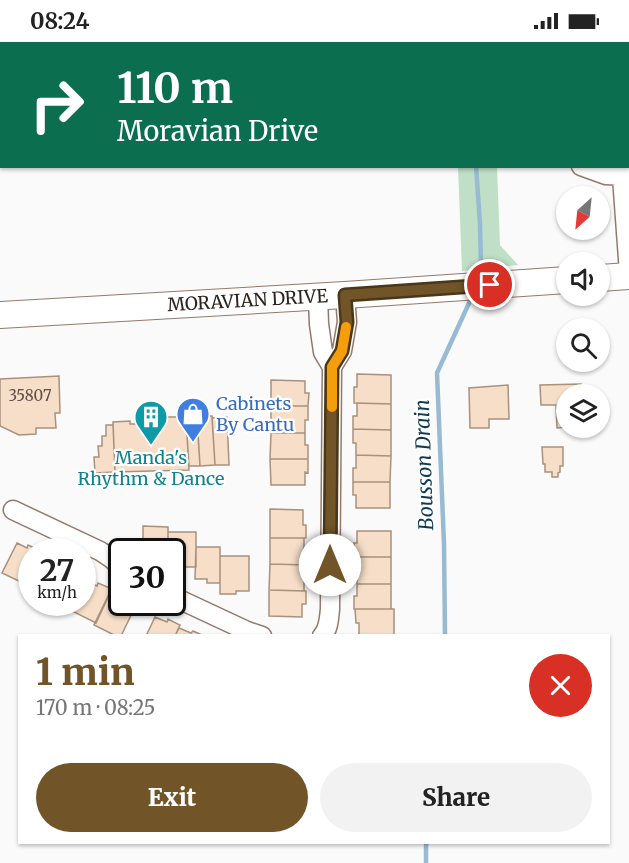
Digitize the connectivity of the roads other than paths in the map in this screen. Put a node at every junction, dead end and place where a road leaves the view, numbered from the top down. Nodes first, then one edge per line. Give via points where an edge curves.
1 (587, 168) edge
2 (626, 176) edge
3 (629, 274) edge
4 (610, 277) edge
5 (556, 281) edge
6 (345, 295) junction
7 (318, 297) junction
8 (0, 315) edge
9 (332, 367) junction
10 (13, 510) dead end
11 (108, 556) edge
12 (186, 603) edge
13 (256, 634) edge
14 (324, 634) edge

1 - 2 street
2 - 3 street
3 - 4 street
5 - 6 street, MORAVIAN DRIVE
6 - 7 street, MORAVIAN DRIVE
6 - 9 street via 347,322 342,351
7 - 8 street, MORAVIAN DRIVE
7 - 9 street via 323,352
9 - 14 street via 330,609
10 - 11 street
12 - 13 street

